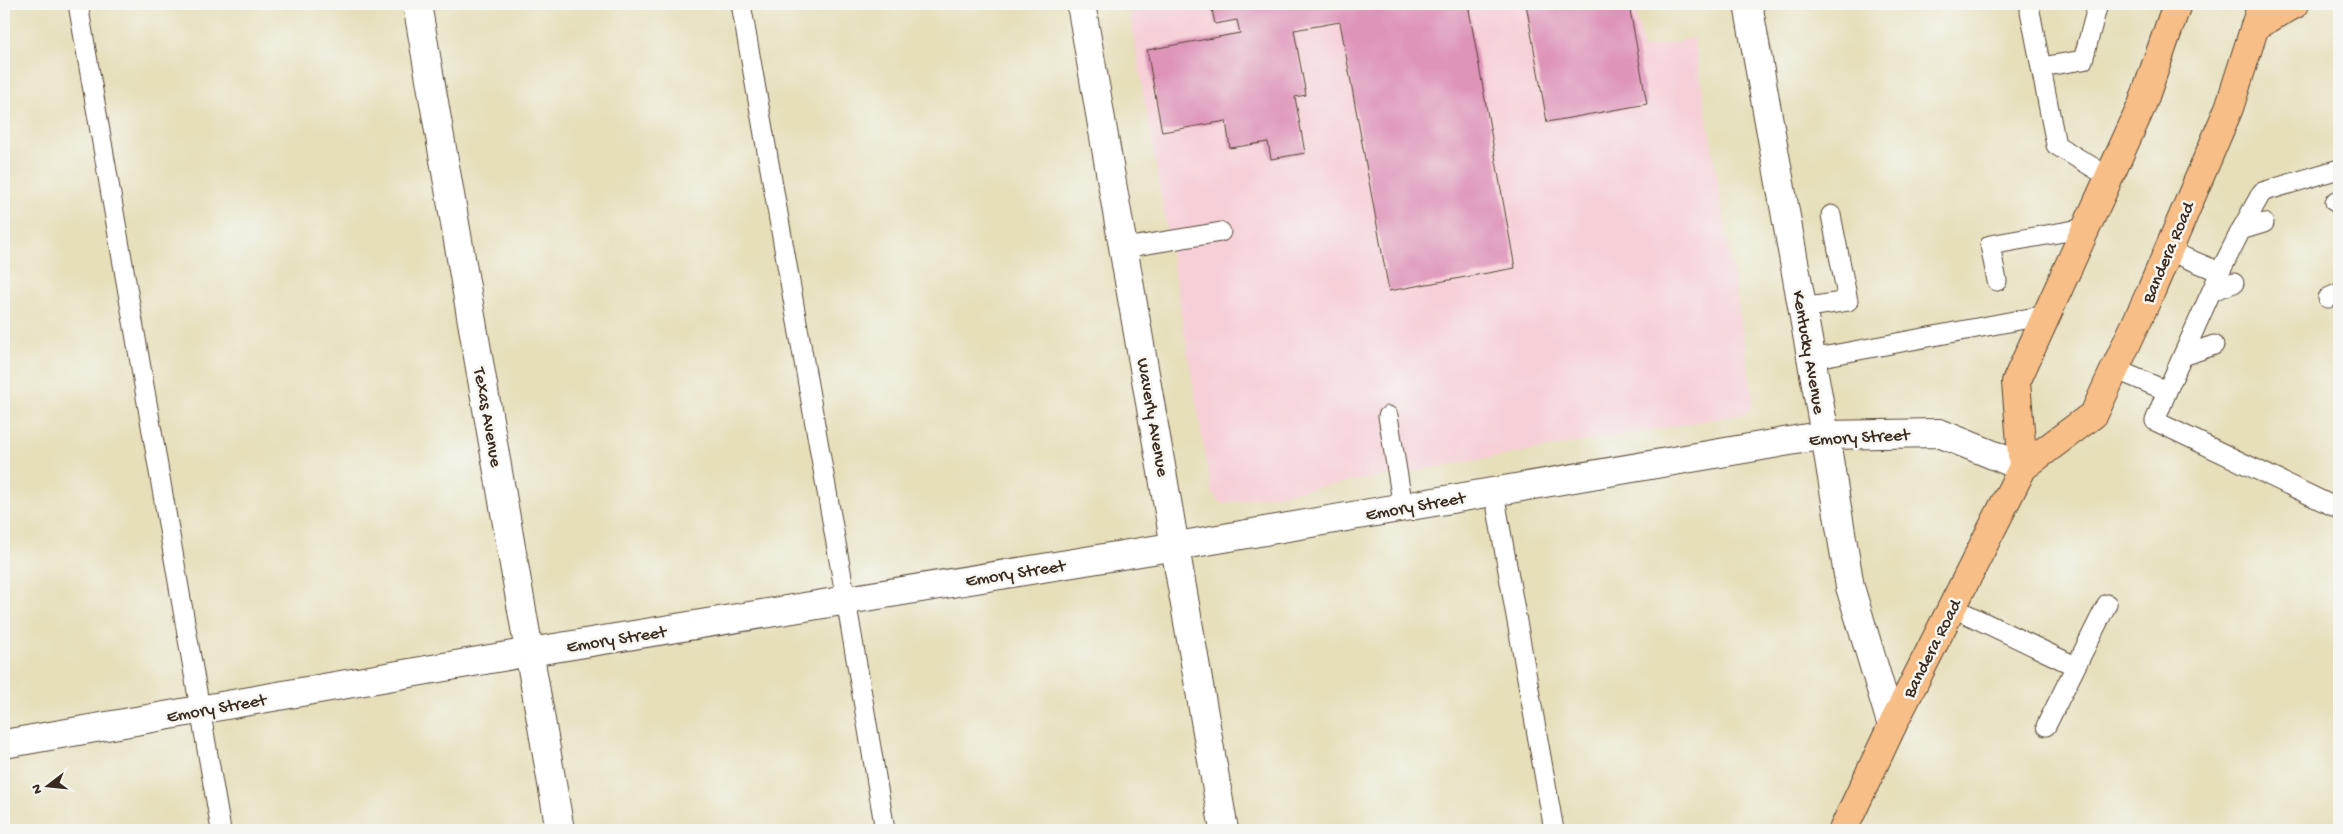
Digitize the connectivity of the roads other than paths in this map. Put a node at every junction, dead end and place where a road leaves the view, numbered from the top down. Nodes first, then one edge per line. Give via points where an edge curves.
1 (78, 4) edge
2 (417, 4) edge
3 (741, 4) edge
4 (1081, 4) edge
5 (1748, 4) edge
6 (2098, 4) edge
7 (2177, 4) edge
8 (2295, 4) edge
9 (2030, 11) dead end
10 (2259, 15) edge
11 (2041, 67) junction
12 (2339, 169) edge
13 (2109, 177) junction
14 (1831, 215) dead end
15 (2264, 223) dead end
16 (2086, 228) junction
17 (2241, 230) junction
18 (1221, 232) dead end
19 (1124, 248) junction
20 (2168, 251) junction
21 (2227, 278) junction
22 (1997, 281) dead end
23 (1802, 308) junction
24 (2046, 314) junction
25 (2214, 345) dead end
26 (2183, 356) junction
27 (1811, 359) junction
28 (2115, 369) junction
29 (2167, 391) junction
30 (1388, 416) dead end
31 (1825, 435) junction
32 (2023, 468) junction
33 (1494, 492) junction
34 (1403, 507) junction
35 (2339, 509) edge
36 (1177, 546) junction
37 (846, 600) junction
38 (2107, 604) dead end
39 (1952, 607) junction
40 (530, 652) junction
41 (2076, 666) junction
42 (200, 710) junction
43 (1892, 726) junction
44 (2046, 726) dead end
45 (4, 744) edge
46 (221, 830) edge
47 (560, 830) edge
48 (885, 830) edge
49 (1224, 830) edge
50 (1554, 830) edge
51 (1843, 830) edge

1 - 42 lane
2 - 40 street, Texas Avenue
3 - 37 lane
4 - 19 street, Waverly Avenue
5 - 23 street, Kentucky Avenue
6 - 11 lane via 2083,60
7 - 13 main road via 2142,105
8 - 10 main road
9 - 11 lane
10 - 20 main road, Bandera Road via 2229,108
11 - 13 lane via 2056,145
12 - 17 lane via 2262,192
13 - 16 main road
14 - 23 lane via 1848,301
15 - 17 lane
16 - 22 lane via 1990,245
16 - 24 main road
17 - 21 lane
18 - 19 lane
19 - 36 street, Waverly Avenue
20 - 21 lane
20 - 28 main road, Bandera Road
21 - 26 lane via 2212,291
23 - 27 street, Kentucky Avenue
24 - 27 lane
24 - 32 main road via 2016,382
25 - 26 lane
26 - 29 lane
27 - 31 street, Kentucky Avenue
28 - 29 lane
28 - 32 main road, Bandera Road via 2094,414
29 - 35 lane via 2155,421
30 - 34 lane
31 - 32 street, Emory Street via 1939,433
31 - 33 street, Emory Street
31 - 43 street, Kentucky Avenue via 1850,587
32 - 39 main road, Bandera Road
33 - 34 street, Emory Street
33 - 50 lane
34 - 36 street, Emory Street
36 - 37 street, Emory Street
36 - 49 street, Waverly Avenue
37 - 40 street, Emory Street
37 - 48 lane
38 - 41 lane
39 - 41 lane
39 - 43 main road, Bandera Road
40 - 42 street, Emory Street
40 - 47 street, Texas Avenue
41 - 44 lane
42 - 45 street, Emory Street
42 - 46 lane
43 - 51 main road, Bandera Road

